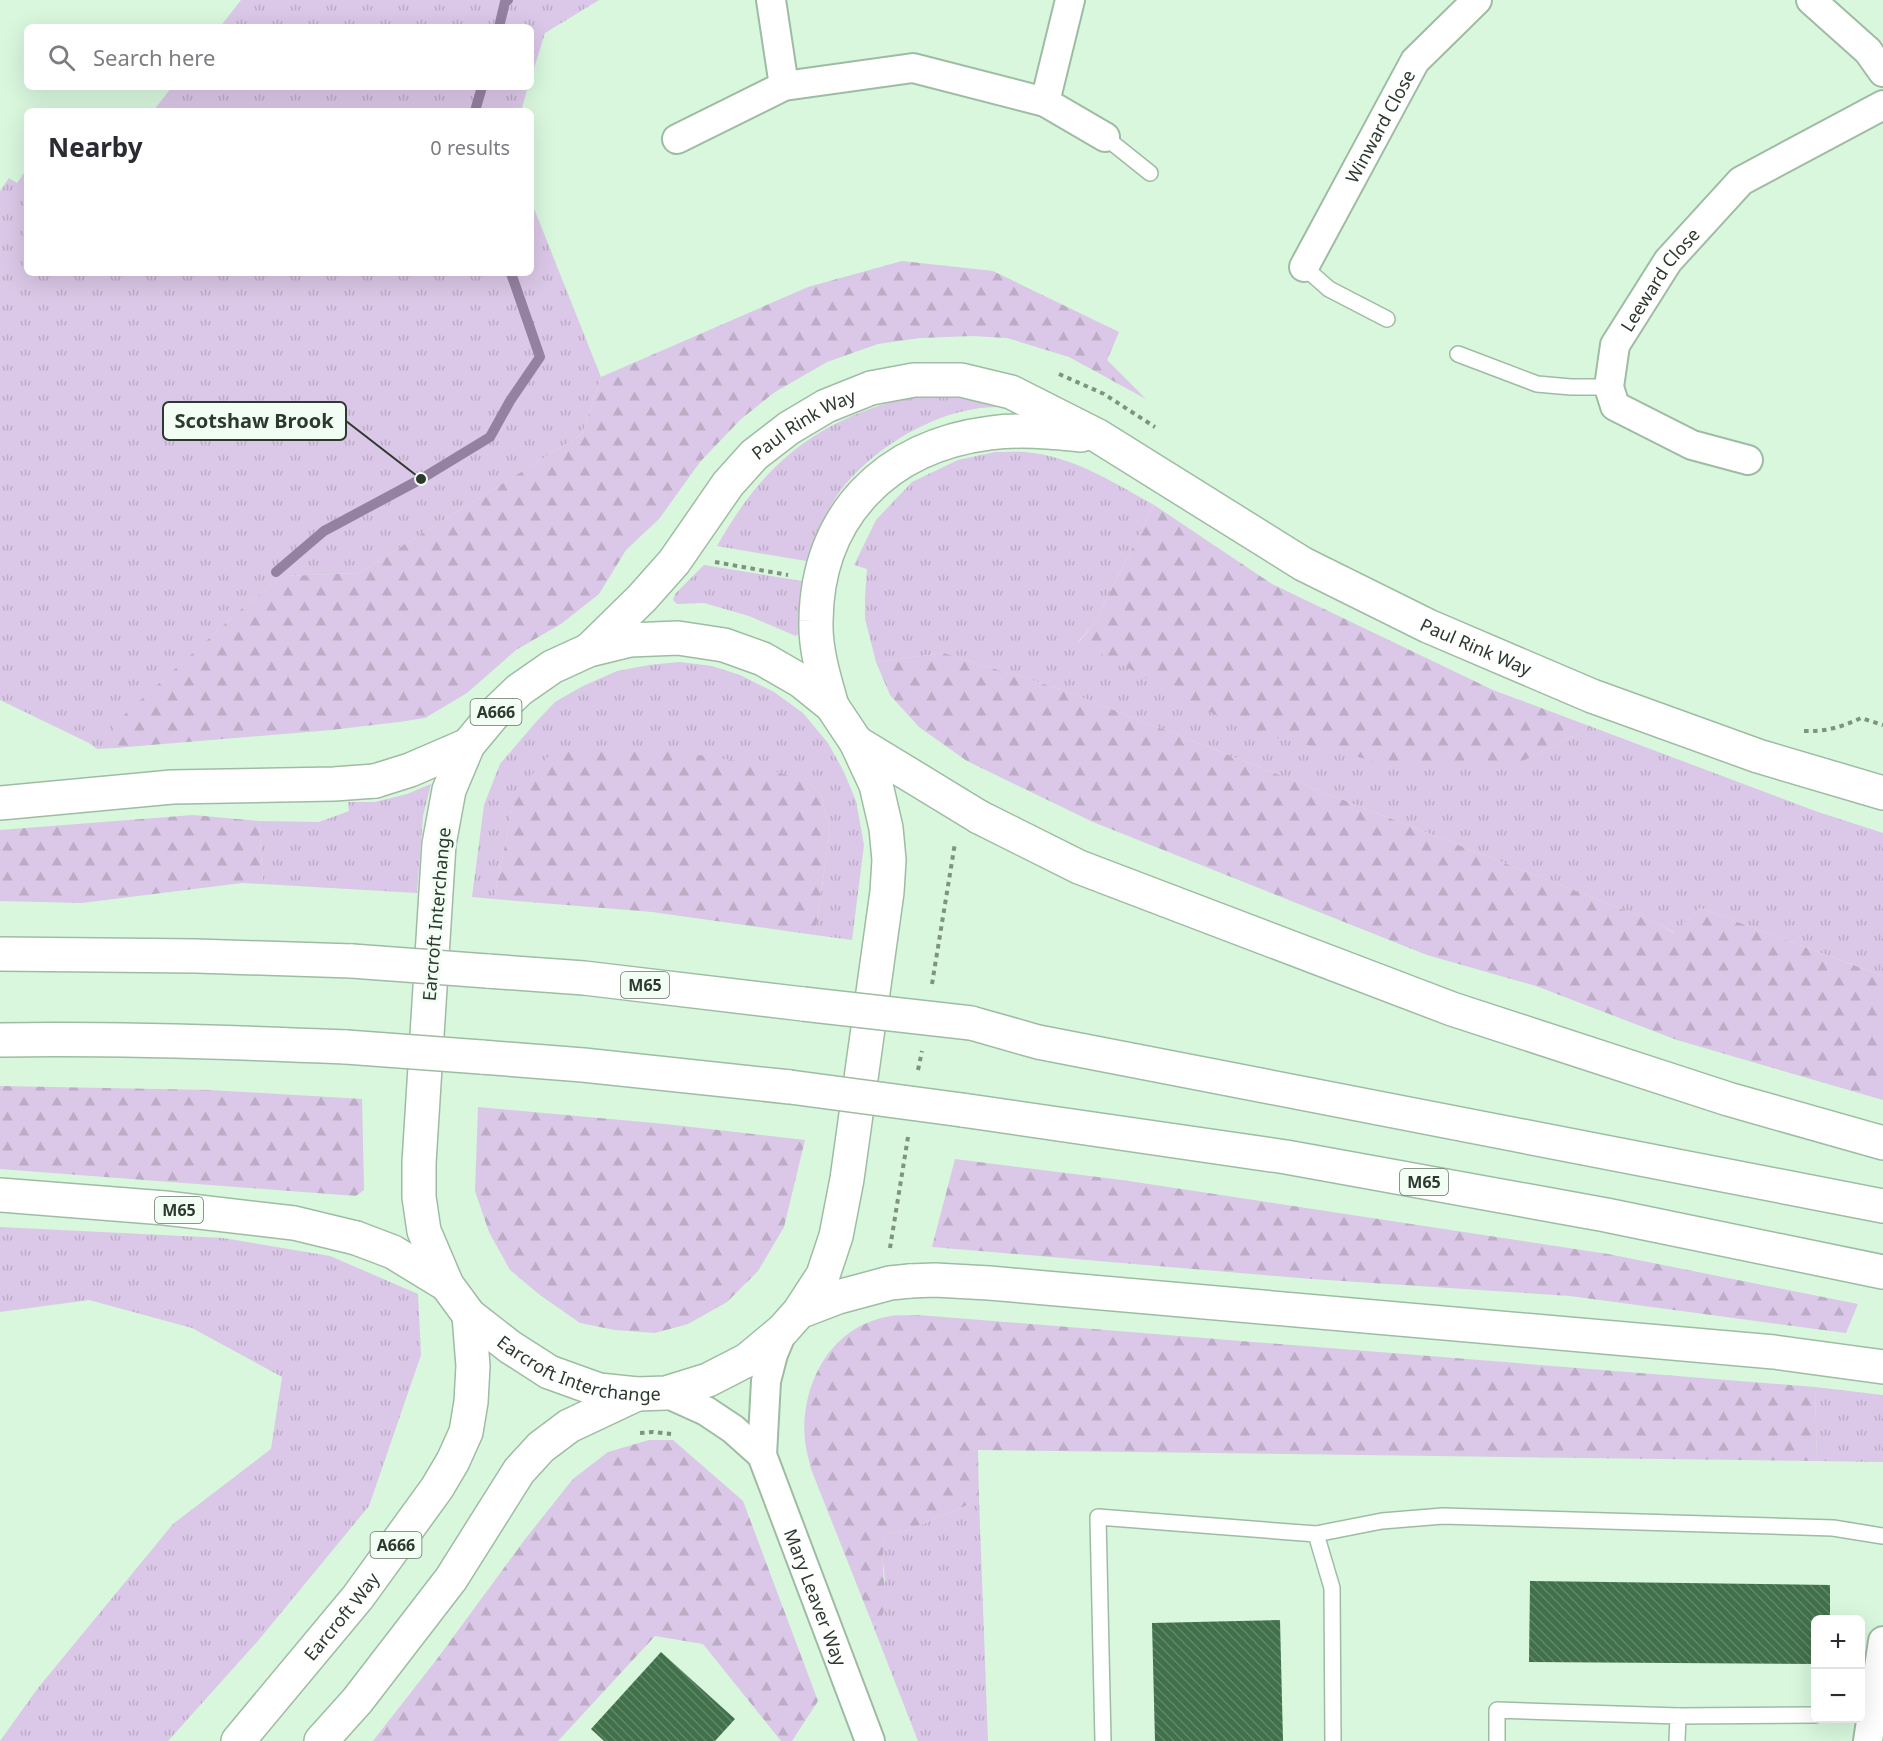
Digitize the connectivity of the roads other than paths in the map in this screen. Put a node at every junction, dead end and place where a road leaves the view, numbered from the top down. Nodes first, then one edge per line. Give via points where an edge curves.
1 (771, 0) edge
2 (1070, 0) edge
3 (1477, 0) edge
4 (1811, 0) edge
5 (1883, 72) edge
6 (784, 86) junction
7 (1045, 102) junction
8 (1883, 105) edge
9 (1105, 137) joint
10 (677, 139) dead end
11 (1150, 173) dead end
12 (1304, 267) joint
13 (1387, 320) dead end
14 (1458, 354) dead end
15 (1609, 387) junction
16 (1098, 436) junction
17 (1748, 460) dead end
18 (589, 650) junction
19 (832, 705) junction
20 (856, 742) junction
21 (468, 745) junction
22 (1883, 793) edge
23 (0, 803) edge
24 (0, 954) edge
25 (0, 1040) edge
26 (1883, 1143) edge
27 (0, 1195) edge
28 (1883, 1206) edge
29 (1883, 1272) edge
30 (447, 1285) junction
31 (469, 1315) junction
32 (791, 1321) junction
33 (1883, 1367) edge
34 (651, 1393) junction
35 (762, 1455) junction
36 (1316, 1534) junction
37 (1883, 1536) edge
38 (1883, 1641) edge
39 (1811, 1715) edge
40 (1678, 1716) junction
41 (238, 1741) edge
42 (321, 1741) edge
43 (870, 1741) edge
44 (1103, 1741) edge
45 (1333, 1741) edge
46 (1497, 1741) edge
47 (1677, 1741) edge
48 (1868, 1741) edge

1 - 6 street
2 - 7 street
3 - 12 street, Winward Close via 1415,61
4 - 5 street via 1868,51
6 - 7 street via 913,68
6 - 10 street
7 - 9 street
8 - 15 street, Leeward Close via 1741,181 1668,261 1615,345
9 - 11 lane
12 - 13 lane via 1329,289
14 - 15 lane via 1537,384
15 - 17 street via 1615,406 1692,445
16 - 18 main road, Paul Rink Way via 1011,392 961,380 914,380 871,388 826,406 754,455 728,484 674,562
16 - 19 main road, Paul Rink Way via 1036,431 989,433 943,443 904,460 872,482 847,513 829,546 819,580 815,622 820,662
16 - 22 main road, Paul Rink Way via 1303,564 1428,626 1592,696 1758,756
18 - 19 main road, Earcroft Interchange / A666 via 630,640 678,638 724,645 763,659
18 - 21 main road, Earcroft Interchange / A666 via 552,667 519,690
19 - 20 main road, Earcroft Interchange / A666
20 - 26 main road via 979,817 1079,867 1452,1009 1728,1099
20 - 32 main road, Earcroft Interchange / A666 via 876,786 886,828 887,892 836,1236 823,1275
21 - 23 main road via 375,781 172,787
21 - 30 main road, Earcroft Interchange / A666 via 449,790 439,844 419,1163 424,1231
24 - 28 main road, M65, bridge via 352,961 584,978 971,1023 1038,1042
25 - 29 main road, M65, bridge via 346,1047 790,1087 1286,1157 1606,1215
27 - 30 main road, M65 via 294,1223 356,1238 393,1252
30 - 31 main road, Earcroft Interchange / A666
31 - 34 main road, Earcroft Interchange / A666 via 549,1372 599,1390
31 - 41 main road, Earcroft Way / A666 via 471,1402 466,1432 453,1461 358,1597
32 - 33 main road via 838,1297 890,1283 935,1280 1774,1353
32 - 34 main road, Earcroft Interchange / A666 via 747,1360 708,1380
32 - 35 street, Mary Leaver Way via 773,1354 766,1381
34 - 35 street, Mary Leaver Way via 706,1411
34 - 42 main road, A666 via 569,1426 541,1447 519,1471 451,1579 357,1701
35 - 43 street, Mary Leaver Way
36 - 37 lane via 1382,1521 1443,1516 1833,1528
36 - 44 lane via 1098,1517
36 - 45 lane via 1332,1588
38 - 48 street
39 - 40 lane
40 - 46 lane via 1497,1710
40 - 47 lane

